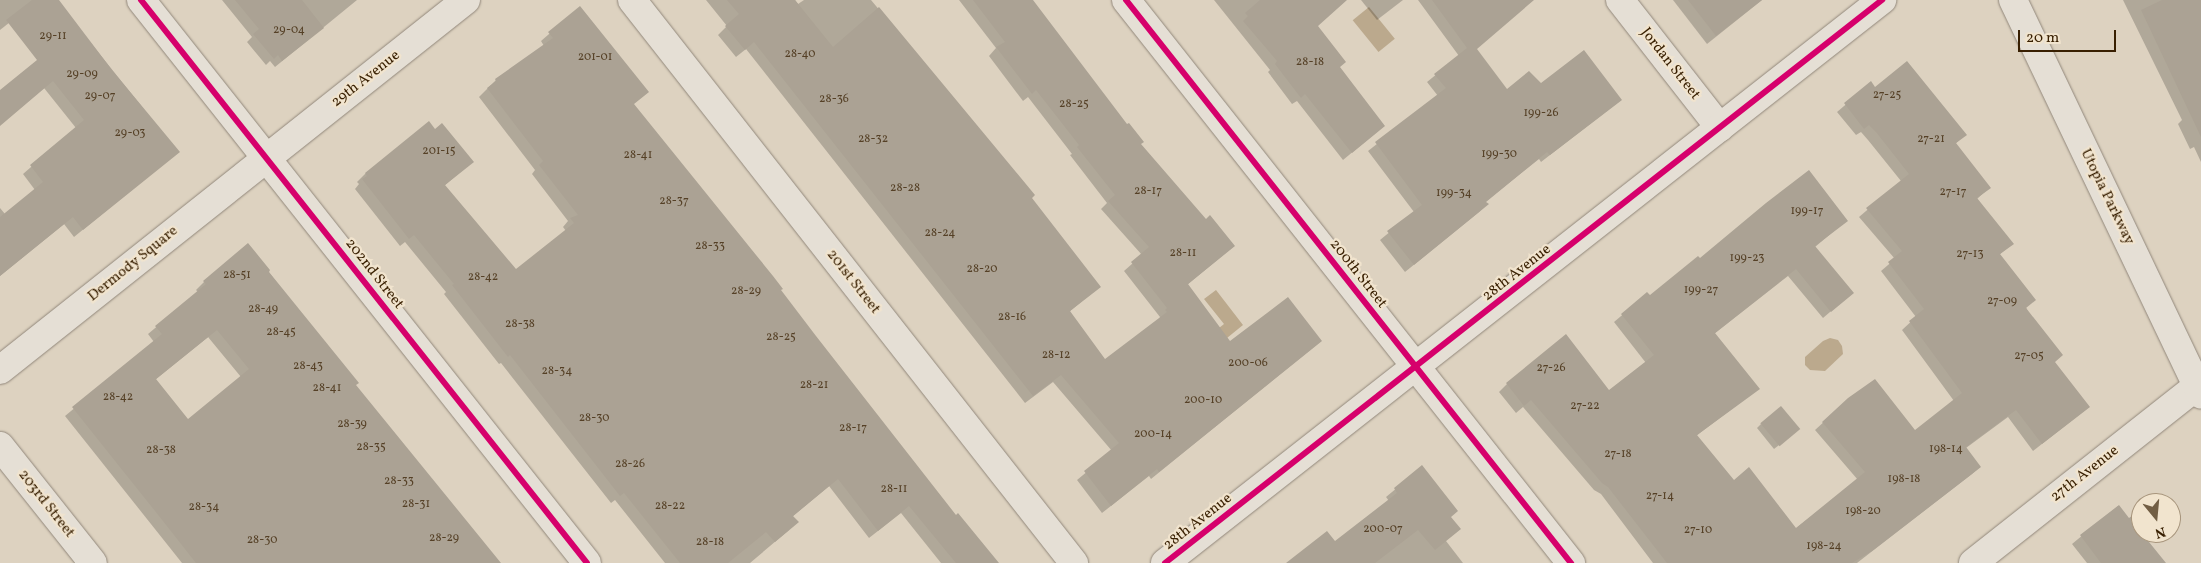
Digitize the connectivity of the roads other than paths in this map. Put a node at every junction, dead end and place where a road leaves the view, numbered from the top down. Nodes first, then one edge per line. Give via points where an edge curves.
1 (142, 0) edge
2 (466, 0) edge
3 (632, 0) edge
4 (1126, 0) edge
5 (1620, 0) edge
6 (1882, 0) edge
7 (2013, 0) edge
8 (1720, 128) junction
9 (266, 158) junction
10 (1416, 368) junction
11 (0, 370) edge
12 (2199, 390) edge
13 (0, 446) edge
14 (93, 563) edge
15 (587, 563) edge
16 (1074, 563) edge
17 (1166, 563) edge
18 (1571, 563) edge
19 (1973, 563) edge

1 - 9 street, 202nd Street
2 - 9 street, 29th Avenue
3 - 16 street, 201st Street
4 - 10 street, 200th Street
5 - 8 street, Jordan Street
6 - 8 street, 28th Avenue
7 - 12 street, Utopia Parkway
8 - 10 street, 28th Avenue
9 - 11 street, Dermody Square
9 - 15 street, 202nd Street
10 - 17 street, 28th Avenue
10 - 18 street, 200th Street
12 - 19 street, 27th Avenue
13 - 14 street, 203rd Street

